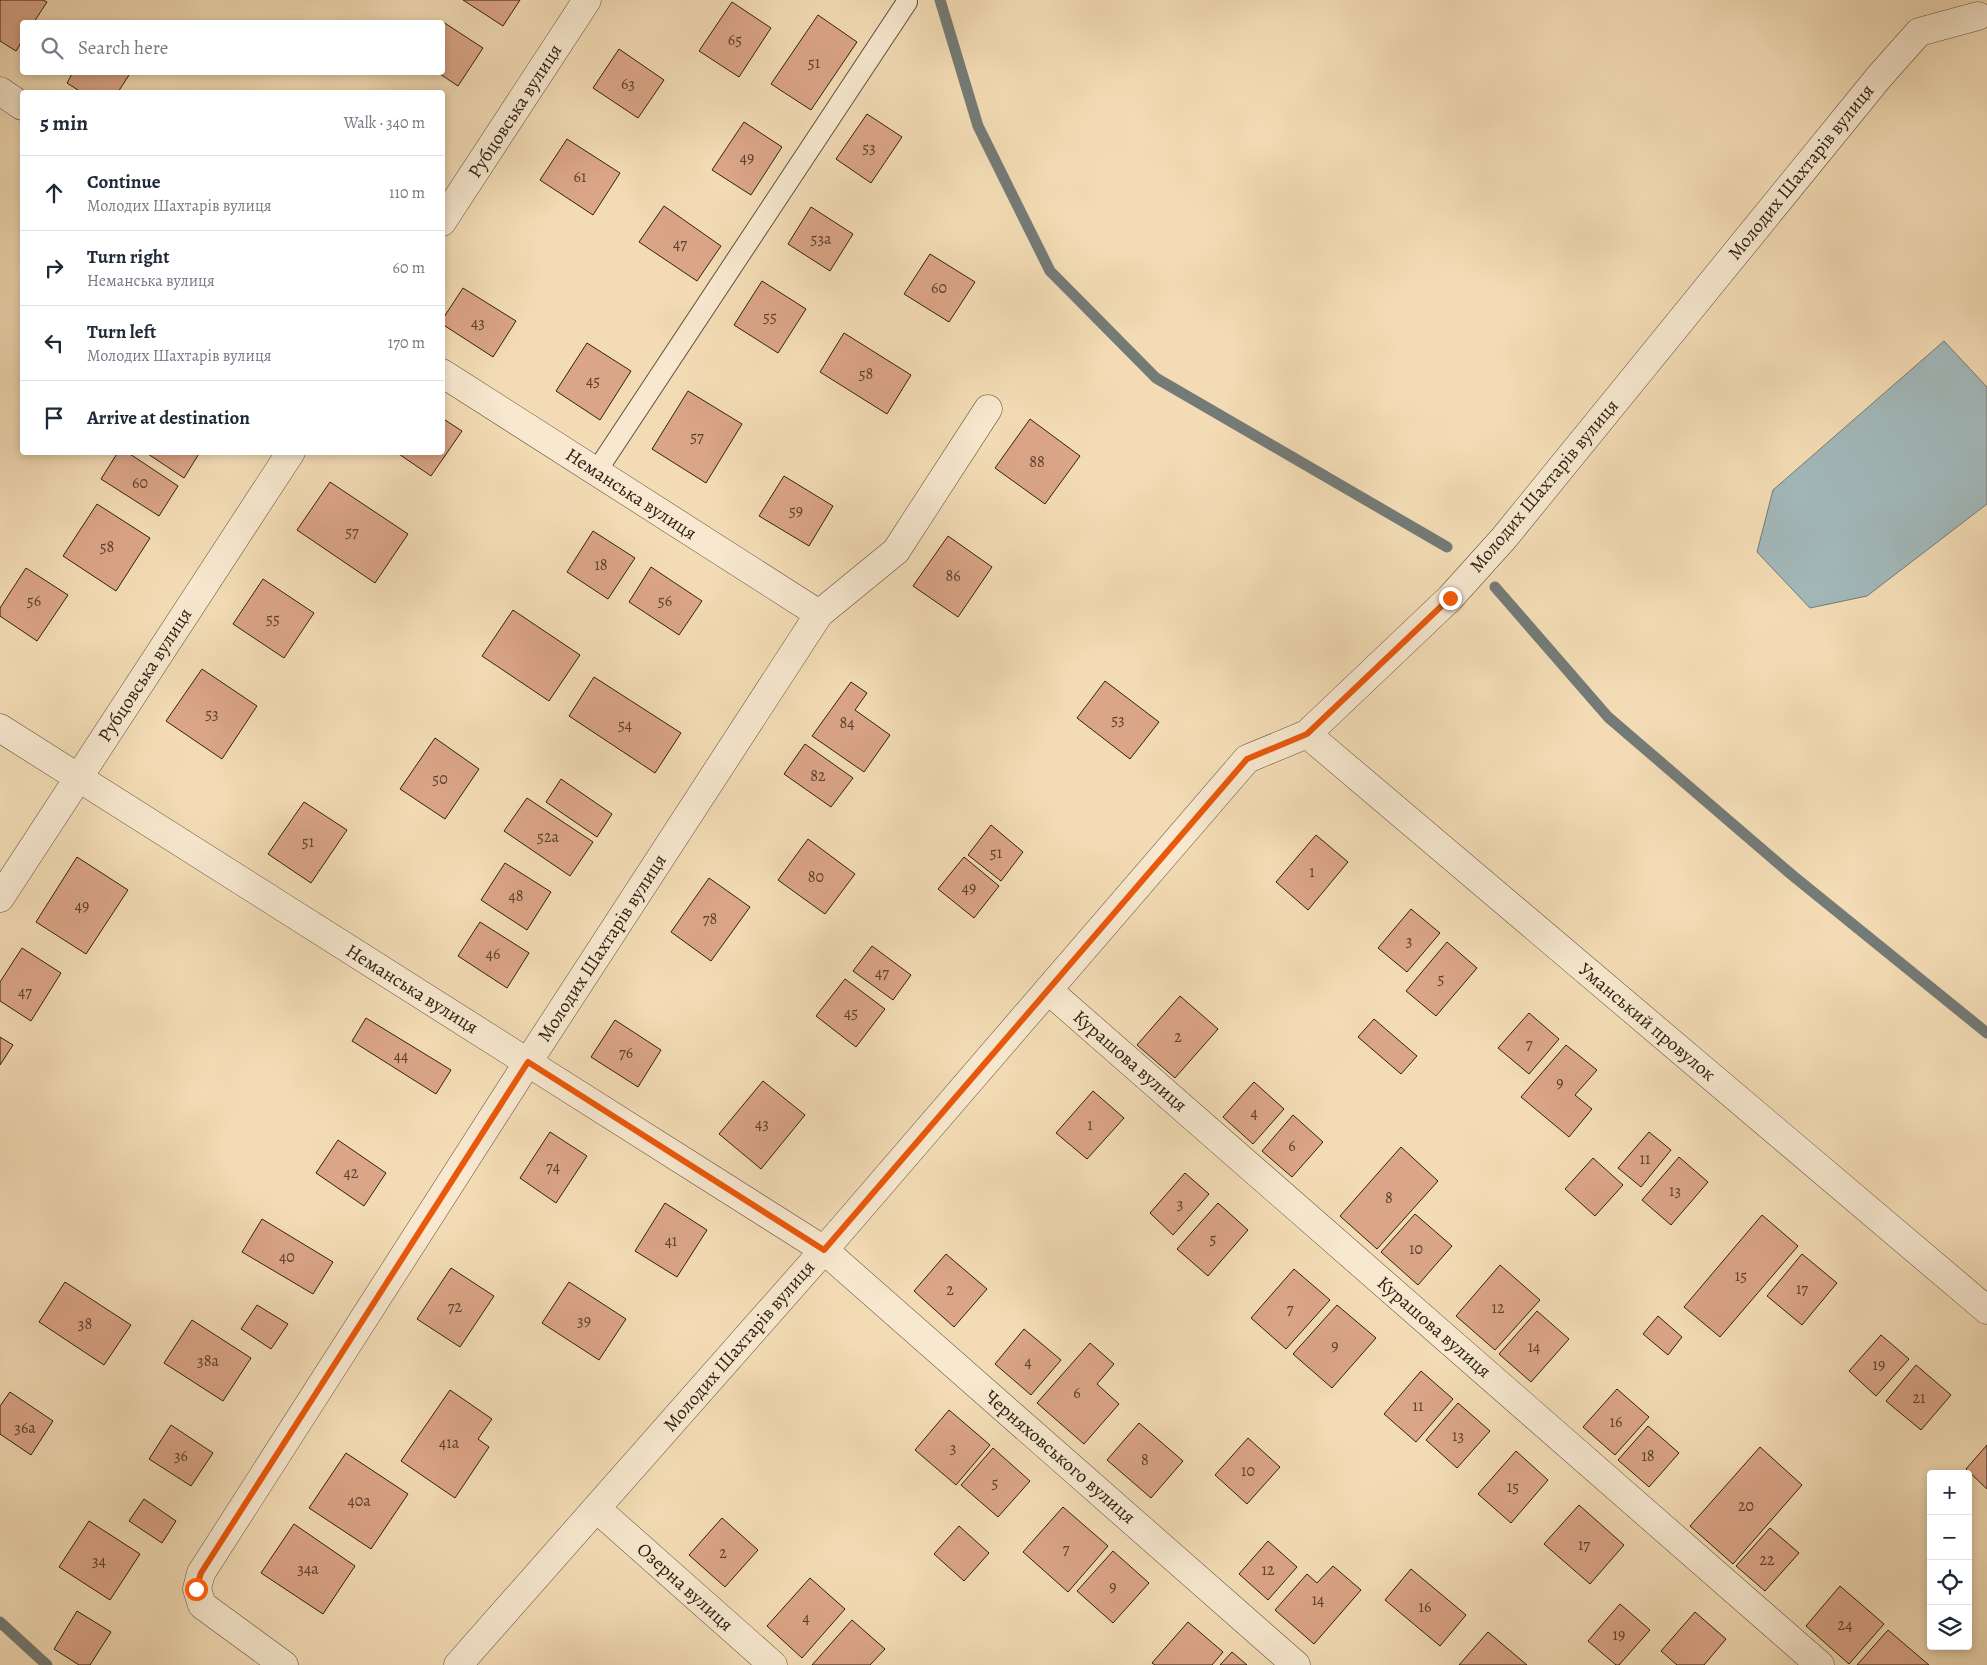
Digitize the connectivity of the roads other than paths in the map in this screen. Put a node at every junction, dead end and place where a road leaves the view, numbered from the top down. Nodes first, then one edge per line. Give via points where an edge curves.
1 (587, 0) edge
2 (907, 2) dead end
3 (1981, 13) edge
4 (0, 91) edge
5 (20, 105) edge
6 (445, 217) edge
7 (445, 375) edge
8 (988, 409) dead end
9 (289, 455) edge
10 (596, 472) junction
11 (819, 614) junction
12 (0, 728) edge
13 (1307, 734) junction
14 (78, 777) junction
15 (0, 898) edge
16 (1048, 990) junction
17 (528, 1062) junction
18 (824, 1250) junction
19 (1987, 1310) edge
20 (597, 1509) junction
21 (284, 1665) edge
22 (458, 1665) edge
23 (773, 1665) edge
24 (1296, 1665) edge
25 (1820, 1665) edge

1 - 6 street, Рубцовська вулиця
2 - 10 lane
3 - 13 street, Молодих Шахтарів вулиця via 1919,32 1879,76 1504,538 1450,598
4 - 5 street
7 - 10 street, Неманська вулиця
8 - 11 street, Молодих Шахтарів вулиця via 896,551
9 - 14 street, Рубцовська вулиця
10 - 11 street, Неманська вулиця
11 - 17 street, Молодих Шахтарів вулиця
12 - 14 street, Неманська вулиця
13 - 16 street, Молодих Шахтарів вулиця via 1247,759
13 - 19 street, Уманський провулок
14 - 15 street, Рубцовська вулиця
14 - 17 street, Неманська вулиця
16 - 18 street, Молодих Шахтарів вулиця
16 - 25 street, Курашова вулиця
17 - 18 street, Неманська вулиця
17 - 21 street, Молодих Шахтарів вулиця via 201,1573 196,1589 202,1605
18 - 20 street, Молодих Шахтарів вулиця
18 - 24 street, Черняховського вулиця
20 - 22 street, Молодих Шахтарів вулиця
20 - 23 street, Озерна вулиця

